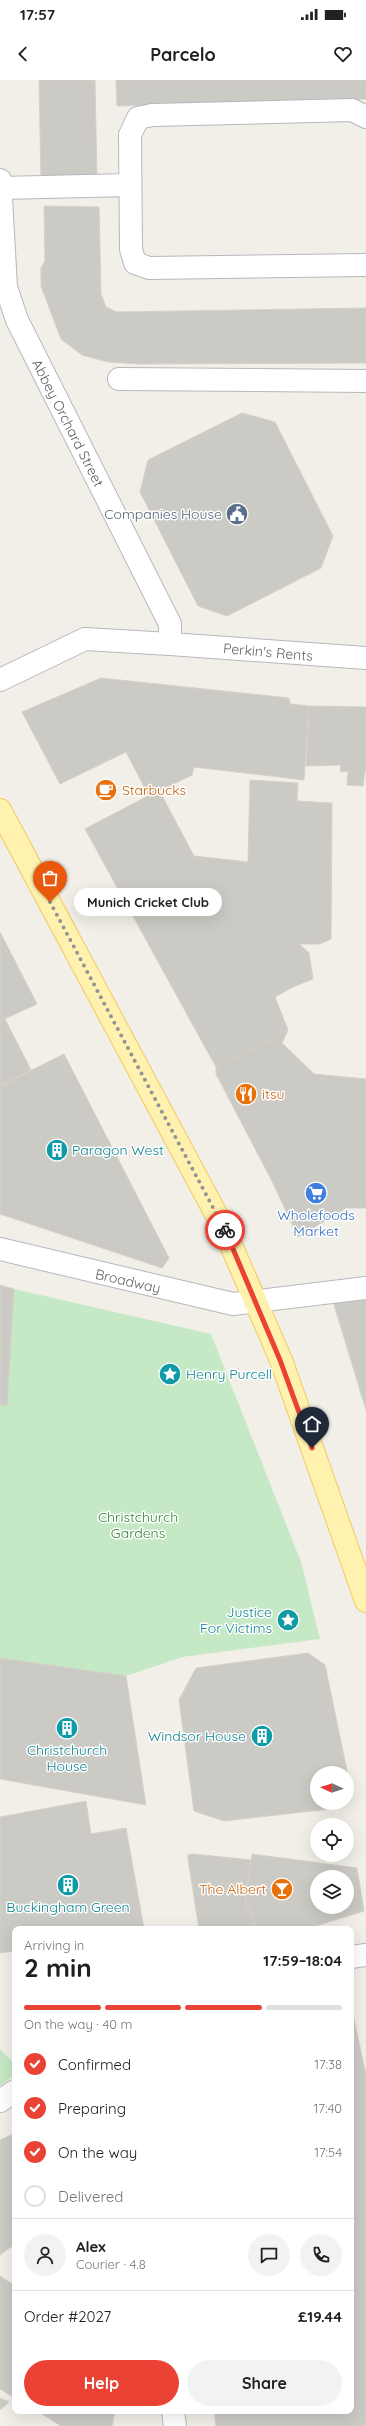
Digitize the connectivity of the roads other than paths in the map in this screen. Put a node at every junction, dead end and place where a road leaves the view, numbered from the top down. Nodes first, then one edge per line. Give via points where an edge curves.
1 (366, 117) edge
2 (0, 180) edge
3 (130, 185) junction
4 (0, 188) edge
5 (366, 265) edge
6 (119, 379) dead end
7 (366, 381) edge
8 (170, 644) junction
9 (366, 658) edge
10 (0, 680) edge
11 (2, 816) edge
12 (0, 1249) edge
13 (366, 1288) edge
14 (256, 1302) junction
15 (366, 1601) edge
16 (366, 1955) edge
17 (354, 1957) edge
18 (12, 2093) edge
19 (0, 2101) edge
20 (173, 2414) edge
21 (175, 2426) edge

1 - 3 street via 352,110 152,115 138,118 130,135
2 - 4 street, Abbey Orchard Street
3 - 4 street
3 - 5 street via 131,249 135,263 149,268
4 - 8 street, Abbey Orchard Street via 6,287 17,320 170,624
6 - 7 street
8 - 9 street, Perkin's Rents
8 - 10 street via 85,639
11 - 14 main road via 224,1229
12 - 14 street, Broadway via 222,1303
13 - 14 street, Broadway
14 - 15 main road via 280,1360
16 - 17 street
18 - 19 street
20 - 21 street

